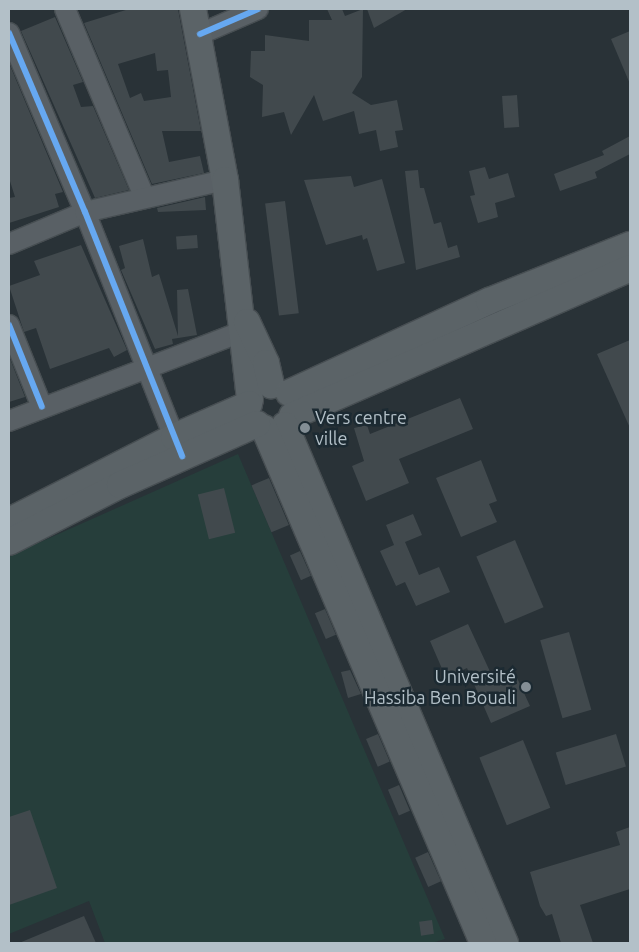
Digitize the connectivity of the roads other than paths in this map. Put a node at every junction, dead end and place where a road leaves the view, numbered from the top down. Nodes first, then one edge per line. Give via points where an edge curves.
1 (65, 9) edge
2 (193, 9) edge
3 (258, 9) edge
4 (9, 33) edge
5 (200, 34) junction
6 (225, 180) junction
7 (145, 198) junction
8 (85, 212) junction
9 (9, 244) edge
10 (630, 245) edge
11 (630, 268) edge
12 (237, 295) junction
13 (9, 325) edge
14 (241, 332) junction
15 (145, 369) junction
16 (42, 407) junction
17 (270, 409) junction
18 (9, 421) edge
19 (178, 446) junction
20 (9, 521) edge
21 (9, 542) edge
22 (483, 943) edge
23 (505, 943) edge

1 - 7 street
2 - 5 main road
3 - 5 street
4 - 8 street
5 - 6 main road
6 - 7 street
6 - 12 main road
7 - 8 street
8 - 9 street
8 - 15 street
10 - 17 main road via 489,301
11 - 17 main road
12 - 14 main road
12 - 17 main road via 266,363
13 - 16 street
14 - 15 street
14 - 17 main road
15 - 16 street
15 - 19 street
16 - 18 street
17 - 19 main road
17 - 22 main road
17 - 23 main road
19 - 20 main road
19 - 21 main road

